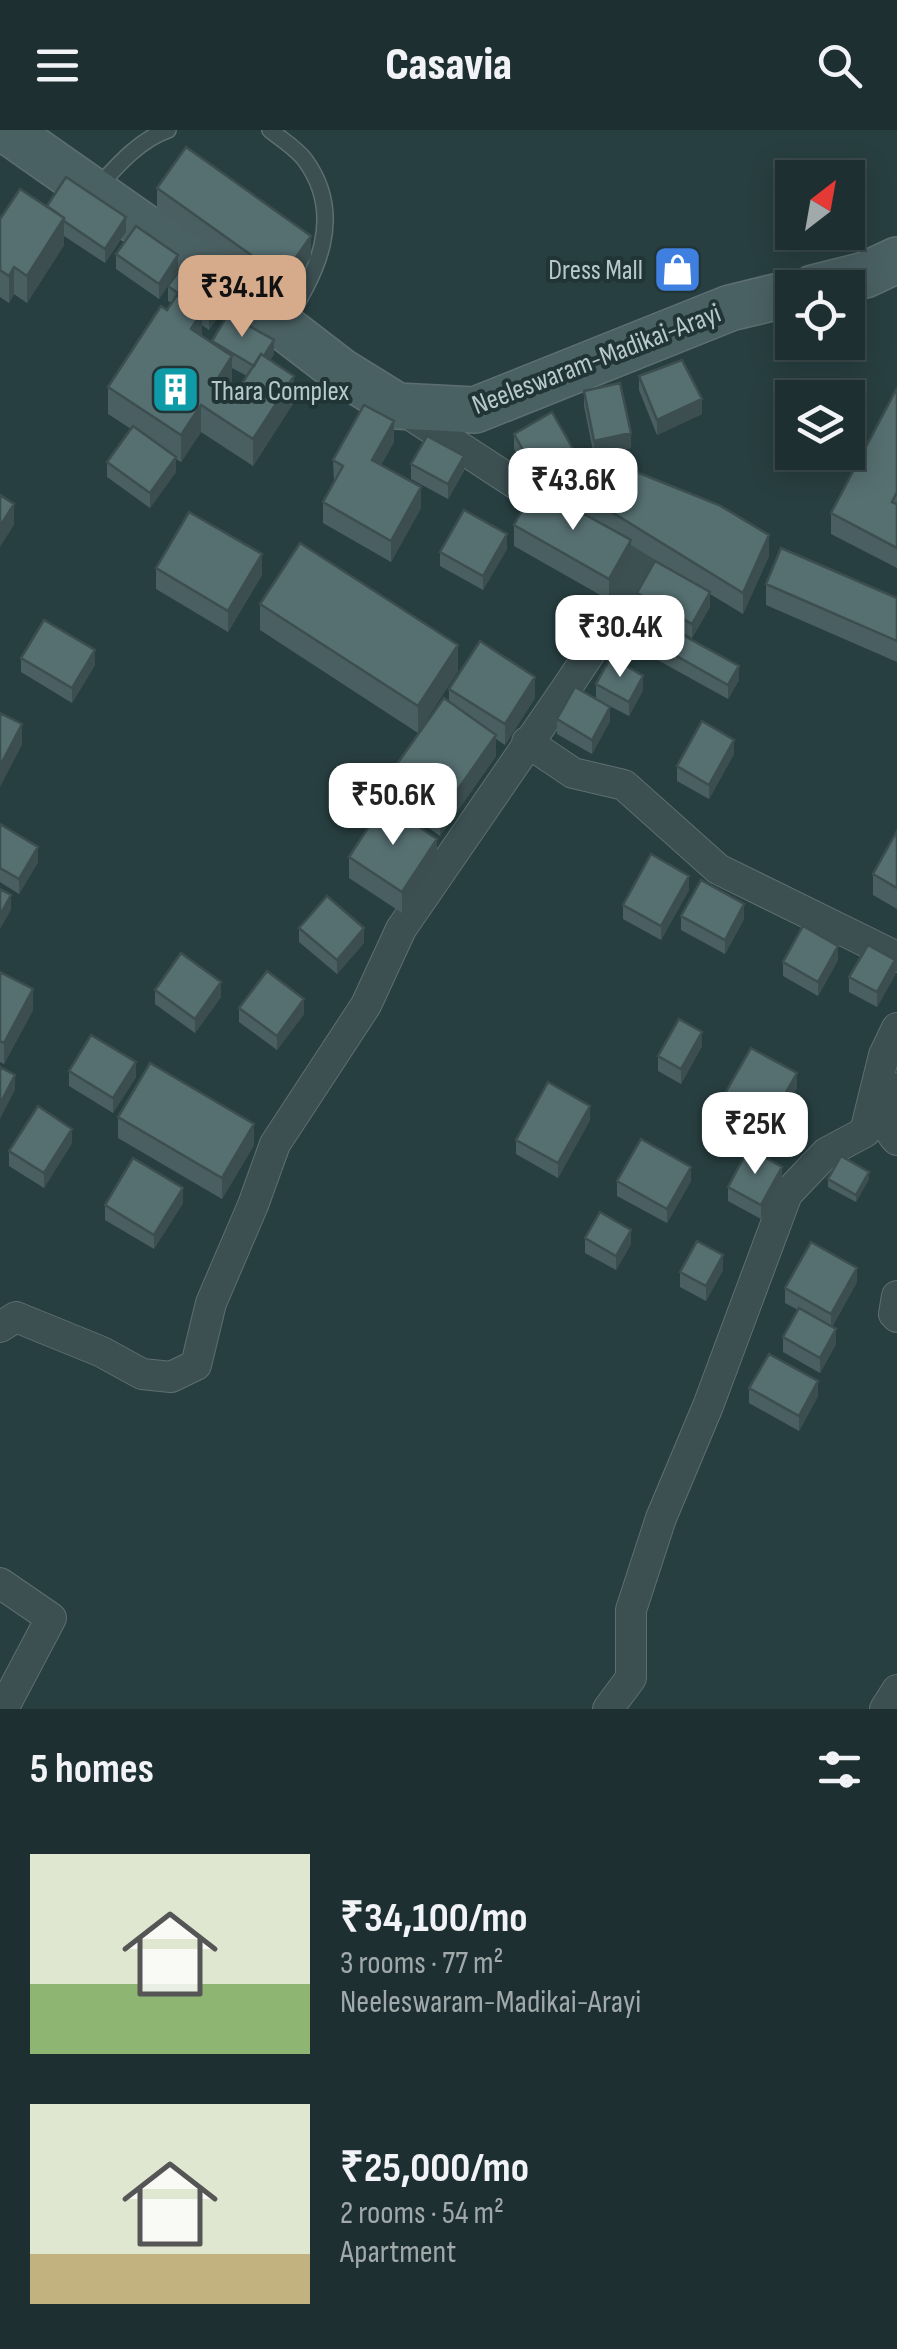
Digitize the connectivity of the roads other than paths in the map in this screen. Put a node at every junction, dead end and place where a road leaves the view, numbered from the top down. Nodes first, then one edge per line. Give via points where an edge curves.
1 (6, 130) edge
2 (168, 130) edge
3 (270, 130) edge
4 (94, 191) junction
5 (897, 244) edge
6 (881, 267) edge
7 (775, 296) edge
8 (283, 325) junction
9 (397, 406) junction
10 (528, 742) junction
11 (897, 957) edge
12 (897, 1028) edge
13 (897, 1081) edge
14 (897, 1140) edge
15 (897, 1296) edge
16 (897, 1317) edge
17 (0, 1327) edge
18 (0, 1584) edge
19 (897, 1690) edge
20 (4, 1709) edge
21 (608, 1709) edge
22 (885, 1709) edge

1 - 4 main road, Neeleswaram-Madikai-Arayi
2 - 4 lane via 120,163
3 - 8 lane via 305,160 326,204 323,250
4 - 8 main road, Neeleswaram-Madikai-Arayi
5 - 6 street
7 - 9 main road, Neeleswaram-Madikai-Arayi via 730,308 475,410
8 - 9 main road, Neeleswaram-Madikai-Arayi
9 - 10 street via 642,566
10 - 11 street via 574,772 624,785 718,869
10 - 17 street via 401,929 366,1005 275,1144 210,1303 196,1365 170,1378 142,1374 16,1318
12 - 21 street via 865,1132 826,1153 787,1194 661,1518 631,1610 631,1678
13 - 14 street via 886,1109
15 - 16 street
18 - 20 street via 51,1618
19 - 22 street

